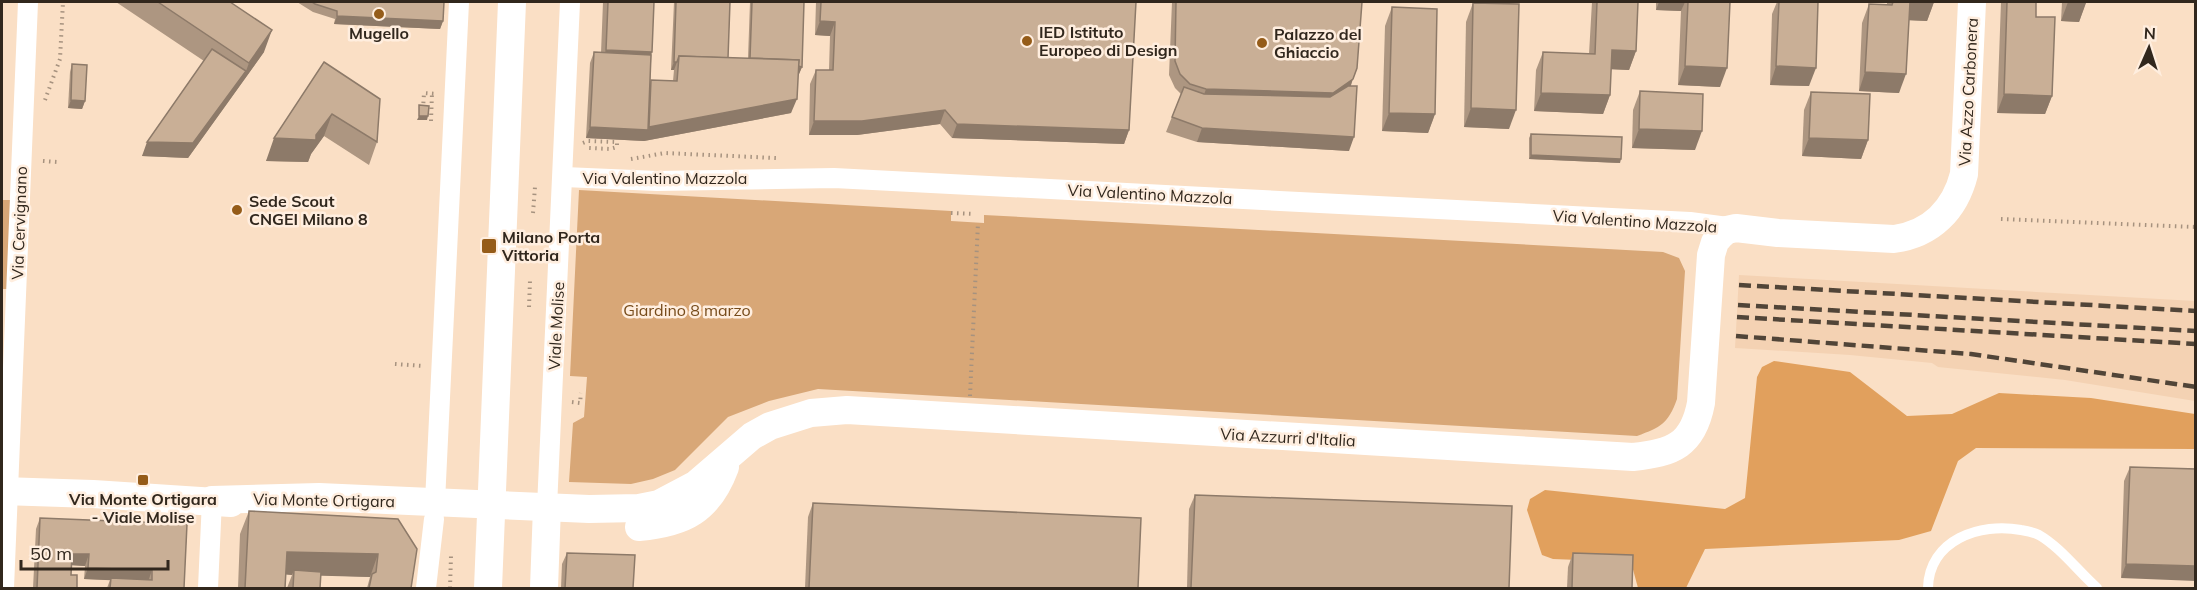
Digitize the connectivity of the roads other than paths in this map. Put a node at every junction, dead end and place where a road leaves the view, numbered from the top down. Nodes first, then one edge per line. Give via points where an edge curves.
1 (28, 2) edge
2 (459, 2) edge
3 (512, 2) edge
4 (570, 2) edge
5 (1972, 2) edge
6 (564, 177) junction
7 (1736, 228) junction
8 (1778, 233) junction
9 (1710, 277) junction
10 (5, 491) edge
11 (212, 500) junction
12 (434, 511) junction
13 (491, 513) junction
14 (547, 516) junction
15 (4, 588) edge
16 (208, 588) edge
17 (426, 588) edge
18 (488, 588) edge
19 (544, 588) edge
20 (1928, 588) edge
21 (2097, 588) edge

1 - 10 street, Via Cervignano
2 - 12 street
3 - 13 street
4 - 6 street, Viale Molise
5 - 8 street, Via Azzo Carbonera via 1964,174 1952,204 1934,224 1909,237
6 - 7 street, Via Valentino Mazzola via 657,181 834,178 1690,222
6 - 14 street, Viale Molise
7 - 8 street, Via Azzo Carbonera
7 - 9 street, Via Azzurri d'Italia via 1727,230 1715,242
8 - 9 street, Via Azzurri d'Italia via 1752,235 1732,243 1721,253
9 - 14 street, Via Azzurri d'Italia via 1698,420 1689,435 1661,454 1633,457 847,410 791,418 752,436 730,454 718,487 706,503 690,514 647,526 626,527
10 - 11 street, Via Monte Ortigara
10 - 15 street, Via Cervignano
11 - 12 street, Via Monte Ortigara via 316,513
11 - 16 street
12 - 13 street
12 - 17 street
13 - 14 street
13 - 18 street
14 - 19 street, Viale Molise
20 - 21 lane via 1939,555 1955,540 1977,530 2009,528 2036,533

